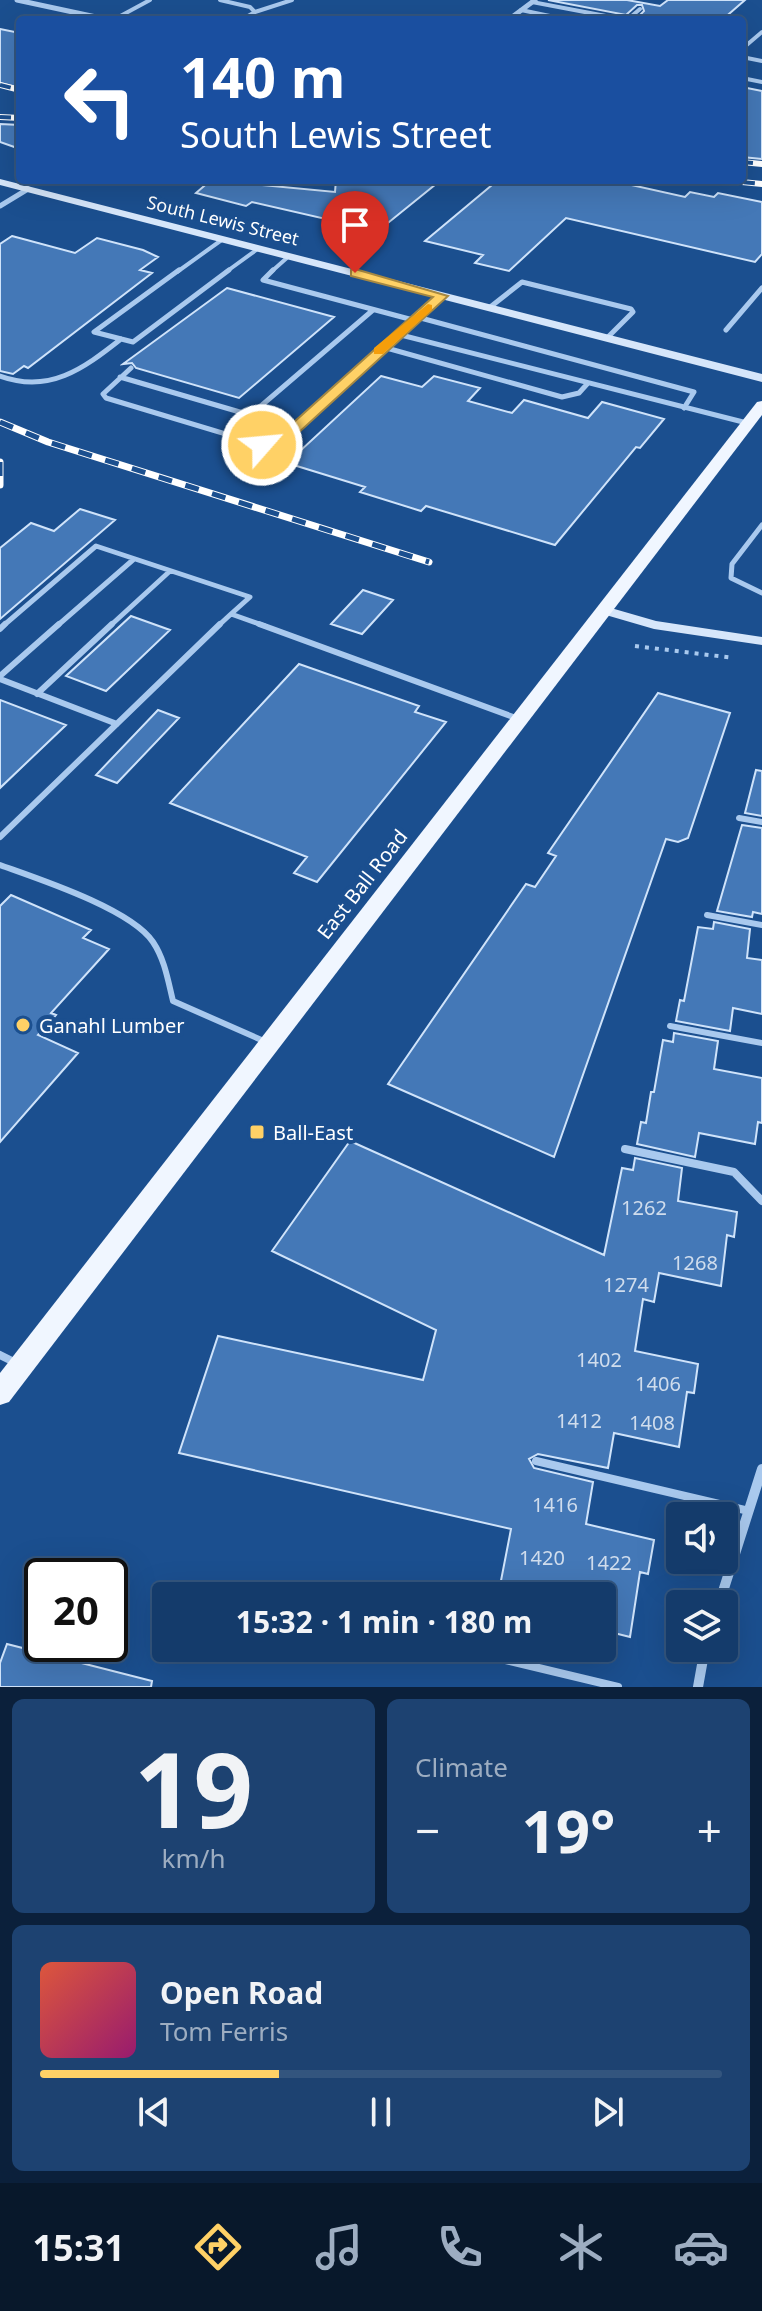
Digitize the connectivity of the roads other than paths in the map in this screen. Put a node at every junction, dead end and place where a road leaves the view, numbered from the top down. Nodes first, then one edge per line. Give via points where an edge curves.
1 (18, 0) edge
2 (150, 0) edge
3 (220, 0) edge
4 (292, 0) edge
5 (534, 1) edge
6 (640, 9) dead end
7 (521, 10) junction
8 (255, 12) junction
9 (92, 16) edge
10 (119, 16) edge
11 (248, 16) edge
12 (513, 16) edge
13 (550, 16) edge
14 (607, 16) edge
15 (632, 16) edge
16 (762, 32) edge
17 (746, 46) edge
18 (0, 182) edge
19 (28, 189) junction
20 (0, 206) edge
21 (223, 239) junction
22 (259, 248) junction
23 (289, 256) junction
24 (762, 288) edge
25 (442, 296) junction
26 (489, 308) junction
27 (373, 310) junction
28 (415, 319) junction
29 (726, 330) dead end
30 (397, 334) junction
31 (607, 338) junction
32 (121, 339) junction
33 (383, 347) junction
34 (131, 368) dead end
35 (0, 376) edge
36 (120, 377) junction
37 (762, 378) edge
38 (588, 383) junction
39 (762, 405) edge
40 (684, 408) junction
41 (250, 415) junction
42 (748, 423) junction
43 (227, 435) junction
44 (762, 525) edge
45 (134, 559) junction
46 (170, 571) junction
47 (762, 593) edge
48 (604, 610) junction
49 (231, 614) junction
50 (0, 629) edge
51 (762, 641) edge
52 (0, 678) edge
53 (37, 694) junction
54 (520, 720) junction
55 (117, 724) junction
56 (739, 818) dead end
57 (762, 822) edge
58 (0, 837) edge
59 (0, 865) edge
60 (707, 915) dead end
61 (762, 925) edge
62 (670, 1026) dead end
63 (762, 1043) edge
64 (270, 1044) junction
65 (625, 1149) dead end
66 (762, 1201) edge
67 (0, 1355) edge
68 (21, 1366) junction
69 (0, 1393) edge
70 (536, 1461) dead end
71 (762, 1469) edge
72 (749, 1511) junction
73 (724, 1590) edge
74 (514, 1662) edge
75 (702, 1662) edge
76 (618, 1687) edge
77 (698, 1687) edge

1 - 9 street
2 - 10 lane
3 - 8 lane
4 - 8 lane
5 - 7 street
5 - 14 lane
6 - 15 lane
7 - 12 street
7 - 13 lane
8 - 11 lane
16 - 17 lane
18 - 19 main road, South Lewis Street
19 - 20 street
19 - 21 main road, South Lewis Street
21 - 22 main road, South Lewis Street
21 - 32 lane via 94,332
22 - 23 main road, South Lewis Street
22 - 32 lane via 133,342
23 - 25 main road, South Lewis Street
23 - 27 lane via 263,280
24 - 29 lane
25 - 26 main road, South Lewis Street
25 - 28 lane
26 - 31 main road, South Lewis Street
26 - 31 lane via 522,282 631,309
27 - 28 lane
27 - 41 lane
28 - 30 lane
28 - 40 lane via 694,392
30 - 33 lane
30 - 38 lane
31 - 37 main road, South Lewis Street
32 - 35 lane via 95,360 41,384
33 - 38 lane via 562,397 579,393
33 - 43 lane via 276,445
34 - 36 lane
36 - 41 lane
36 - 43 lane via 106,389 106,398
38 - 40 lane
39 - 42 main road, East Ball Road
40 - 42 lane
41 - 43 lane
42 - 48 main road, East Ball Road
44 - 47 lane via 732,564 731,578
45 - 46 lane
45 - 50 lane via 96,546
45 - 52 lane
46 - 49 lane via 250,597
46 - 53 lane
48 - 51 main road via 654,625
48 - 54 main road, East Ball Road
49 - 54 lane
49 - 55 lane
52 - 53 lane
53 - 55 lane
54 - 64 main road, East Ball Road
55 - 58 lane
56 - 57 lane
59 - 64 lane via 109,911 146,933 159,953 173,1001
60 - 61 lane
62 - 63 lane
64 - 68 main road, East Ball Road
65 - 66 lane via 734,1172
67 - 68 lane
68 - 69 main road, East Ball Road
70 - 72 lane
71 - 72 street
72 - 73 street
74 - 76 lane
75 - 77 street

